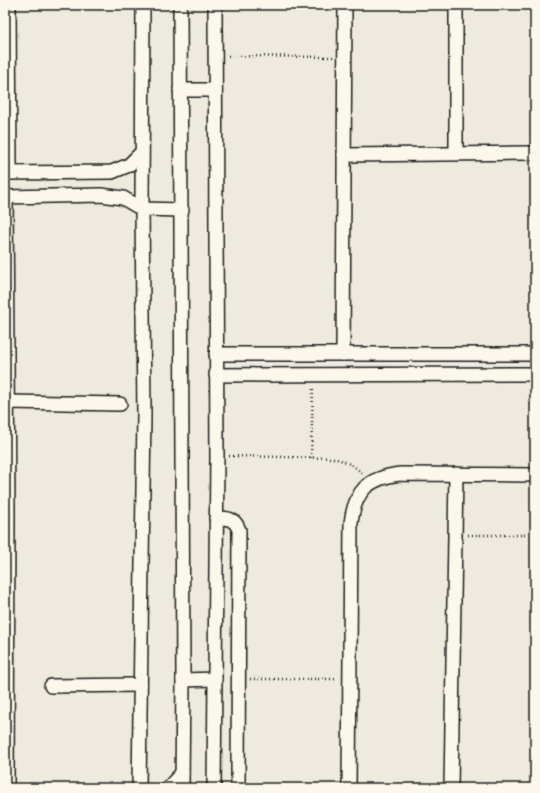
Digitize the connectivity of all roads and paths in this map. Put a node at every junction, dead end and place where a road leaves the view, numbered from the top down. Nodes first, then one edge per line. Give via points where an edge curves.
1 (9, 5) edge
2 (142, 5) edge
3 (180, 5) edge
4 (215, 5) edge
5 (345, 5) edge
6 (456, 5) edge
7 (215, 56) junction
8 (344, 58) junction
9 (180, 90) junction
10 (215, 90) junction
11 (142, 152) junction
12 (535, 153) edge
13 (456, 154) junction
14 (344, 155) junction
15 (7, 173) edge
16 (6, 197) edge
17 (142, 209) junction
18 (182, 210) junction
19 (216, 354) junction
20 (343, 354) junction
21 (535, 354) edge
22 (313, 374) junction
23 (535, 374) edge
24 (216, 375) junction
25 (8, 402) junction
26 (120, 404) dead end
27 (7, 444) edge
28 (217, 456) junction
29 (311, 458) junction
30 (456, 474) junction
31 (535, 475) edge
32 (370, 483) junction
33 (7, 512) edge
34 (216, 518) junction
35 (455, 535) junction
36 (535, 535) edge
37 (6, 626) edge
38 (238, 679) junction
39 (350, 679) junction
40 (183, 680) junction
41 (215, 680) junction
42 (140, 685) junction
43 (52, 686) dead end
44 (6, 741) edge
45 (182, 773) junction
46 (7, 788) edge
47 (139, 788) edge
48 (168, 788) edge
49 (182, 788) edge
50 (214, 788) edge
51 (238, 788) edge
52 (349, 788) edge
53 (451, 788) edge

1 - 15 street
2 - 11 street
3 - 9 street
4 - 7 street
5 - 8 street
6 - 13 street
7 - 8 path
7 - 10 street
8 - 14 street
9 - 10 street
9 - 18 street
10 - 19 street
11 - 15 street via 129,165 112,172
11 - 17 street
12 - 13 street
13 - 14 street
14 - 20 street
16 - 17 street via 101,195 123,198
16 - 25 street
17 - 18 street
17 - 42 street via 144,414
18 - 40 street
19 - 20 street
19 - 24 street
20 - 21 street
22 - 23 street
22 - 24 street
22 - 29 path
24 - 28 street
25 - 26 street
25 - 27 street
27 - 33 street
28 - 29 path
28 - 34 street
29 - 32 path via 344,460 354,466
30 - 31 street
30 - 32 street via 400,474 384,476
30 - 35 street
32 - 39 street via 359,494 353,508 351,523
33 - 37 street
34 - 38 street via 231,519 239,530
34 - 41 street
35 - 36 path
35 - 53 street
37 - 44 street
38 - 39 path
38 - 51 street
39 - 52 street
40 - 41 street
40 - 45 street
41 - 50 street
42 - 43 street
42 - 47 street
44 - 46 street
45 - 48 street
45 - 49 street

